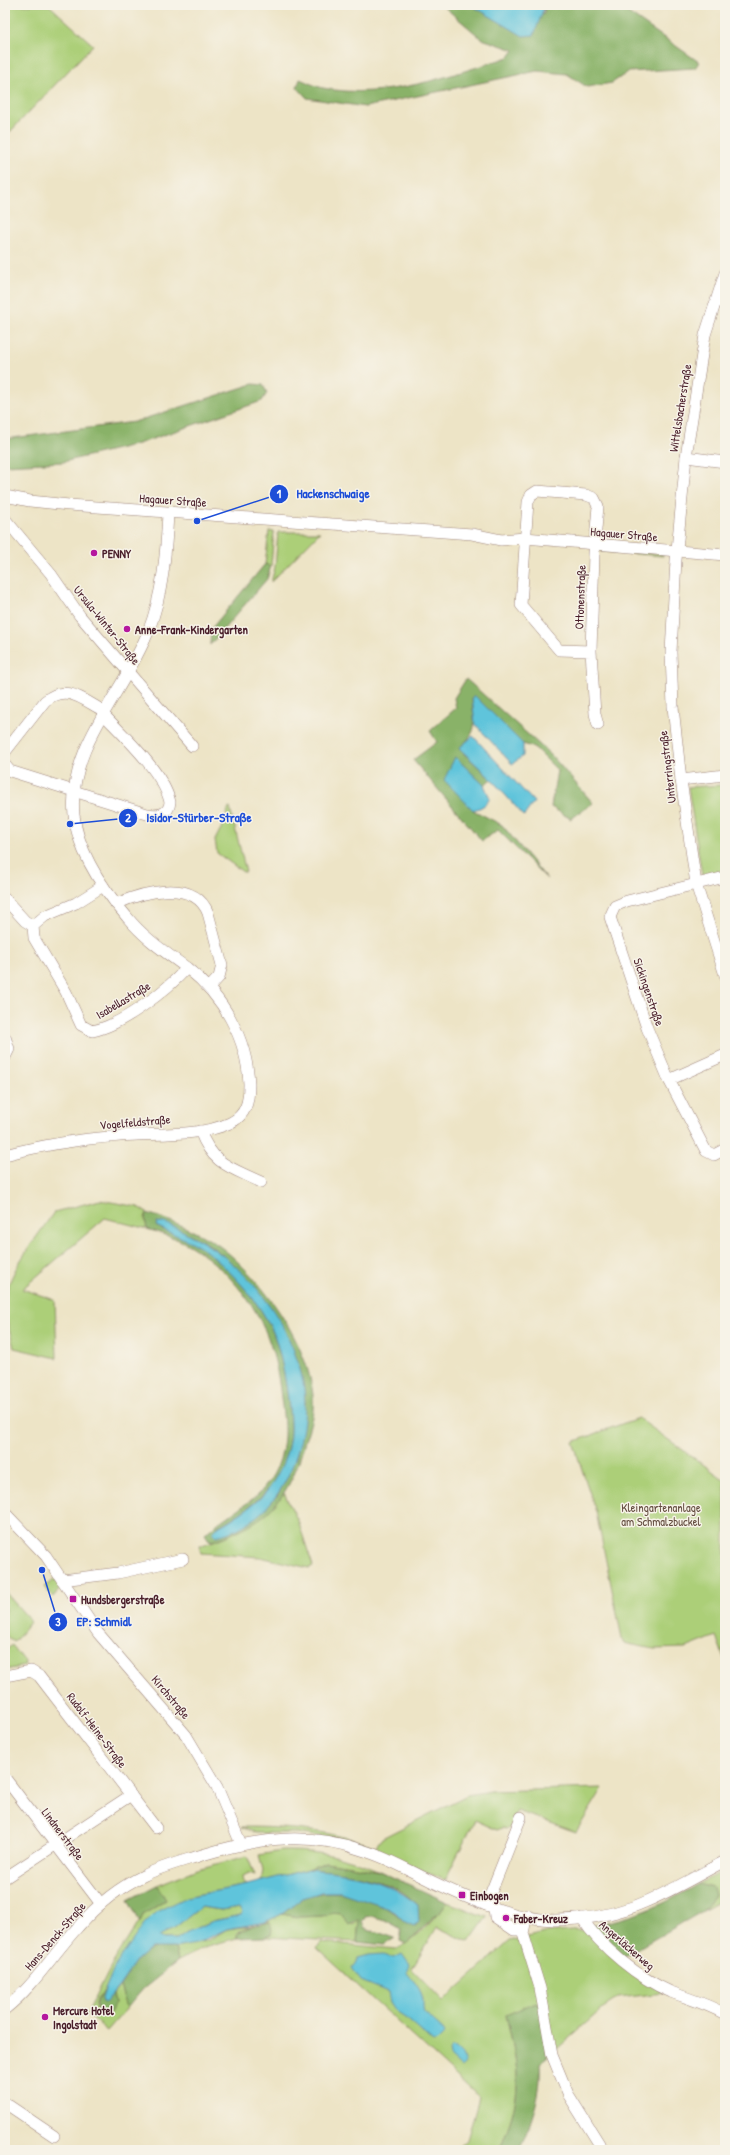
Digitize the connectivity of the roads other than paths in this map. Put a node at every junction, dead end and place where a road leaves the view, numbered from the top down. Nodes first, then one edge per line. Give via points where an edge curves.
1 (725, 273) edge
2 (686, 457) junction
3 (725, 462) edge
4 (5, 496) edge
5 (168, 513) junction
6 (5, 519) edge
7 (523, 538) junction
8 (596, 544) junction
9 (677, 551) junction
10 (725, 555) edge
11 (591, 651) junction
12 (127, 671) junction
13 (104, 712) junction
14 (598, 725) dead end
15 (192, 746) dead end
16 (5, 752) edge
17 (5, 765) edge
18 (725, 775) edge
19 (680, 780) junction
20 (73, 792) junction
21 (725, 877) edge
22 (696, 884) junction
23 (103, 886) junction
24 (5, 899) edge
25 (116, 904) junction
26 (33, 926) junction
27 (187, 968) junction
28 (725, 974) edge
29 (209, 988) junction
30 (5, 1037) edge
31 (725, 1056) edge
32 (5, 1057) edge
33 (669, 1080) junction
34 (200, 1131) junction
35 (725, 1149) edge
36 (5, 1155) edge
37 (261, 1182) dead end
38 (5, 1513) edge
39 (183, 1559) dead end
40 (62, 1580) junction
41 (5, 1676) edge
42 (5, 1778) edge
43 (131, 1795) junction
44 (521, 1817) dead end
45 (156, 1828) dead end
46 (241, 1844) junction
47 (55, 1845) junction
48 (725, 1861) edge
49 (5, 1878) edge
50 (101, 1904) junction
51 (490, 1906) junction
52 (582, 1918) junction
53 (526, 1920) junction
54 (5, 2009) edge
55 (725, 2014) edge
56 (5, 2103) edge
57 (54, 2136) dead end
58 (603, 2150) edge

1 - 2 street, Wittelsbacherstraße via 705,335
2 - 3 street
2 - 9 street, Wittelsbacherstraße
4 - 5 street, Hagauer Straße via 30,501
5 - 7 street, Hagauer Straße via 483,535 500,540
5 - 12 street via 158,603 148,633
6 - 12 street, Ursula-Winter-Straße via 51,574 80,616
7 - 8 street, Hagauer Straße
7 - 8 street, Ottonenstraße via 528,502 534,493 541,491 594,498 598,506
7 - 11 street via 520,600 522,608 559,650
8 - 9 street, Hagauer Straße
8 - 11 street, Ottonenstraße
9 - 10 street, Hagauer Straße
9 - 19 street, Unterringstraße via 671,652
11 - 14 street, Ottonenstraße
12 - 13 street
12 - 15 street, Ursula-Winter-Straße
13 - 16 street via 72,694 61,692 52,695
13 - 20 street via 84,754
13 - 20 street via 150,766 169,797 170,806 161,814 147,814
17 - 20 street via 10,771
18 - 19 street
19 - 22 street, Unterringstraße
20 - 23 street via 76,829 86,856
21 - 22 street, Sickingenstraße
22 - 28 street, Unterringstraße
22 - 33 street, Sickingenstraße via 627,901 615,906 610,917 647,1028
23 - 25 street
23 - 26 street via 76,903 45,916
24 - 26 street
25 - 27 street via 139,931
25 - 29 street via 146,894 163,892 190,893 197,897 208,913 222,965 219,977
26 - 27 street, Isabellastraße via 34,938 66,992 81,1025 92,1031 105,1027 141,1006
27 - 29 street
29 - 34 street, Vogelfeldstraße via 224,1007 237,1033 246,1062 249,1093 246,1108 238,1118 230,1123
30 - 32 street via 9,1050
31 - 33 street
33 - 35 street, Sickingenstraße via 706,1151 714,1156
34 - 36 street, Vogelfeldstraße via 83,1140
34 - 37 street via 205,1144 216,1159
38 - 40 street, Kirchstraße via 35,1543
39 - 40 street via 118,1573
40 - 46 street, Kirchstraße via 98,1633 186,1735 217,1787
41 - 43 street, Rudolf-Heine-Straße via 31,1671 39,1676
42 - 47 street, Lindnerstraße
43 - 45 street, Rudolf-Heine-Straße
43 - 47 street
44 - 51 street
46 - 50 street, Hans-Denck-Straße via 186,1860 144,1876
46 - 51 street, Hans-Denck-Straße via 277,1838 335,1842 366,1851 453,1892
47 - 49 street
47 - 50 street, Lindnerstraße
48 - 52 street via 637,1907
50 - 54 street, Hans-Denck-Straße via 78,1927 27,1990
51 - 53 street, Hans-Denck-Straße
51 - 53 street via 495,1916 514,1930 519,1930
52 - 53 street
52 - 55 street, Angerläckerweg via 591,1932 647,1980
53 - 58 street via 523,1934 540,1988 554,2062 568,2094
56 - 57 street

